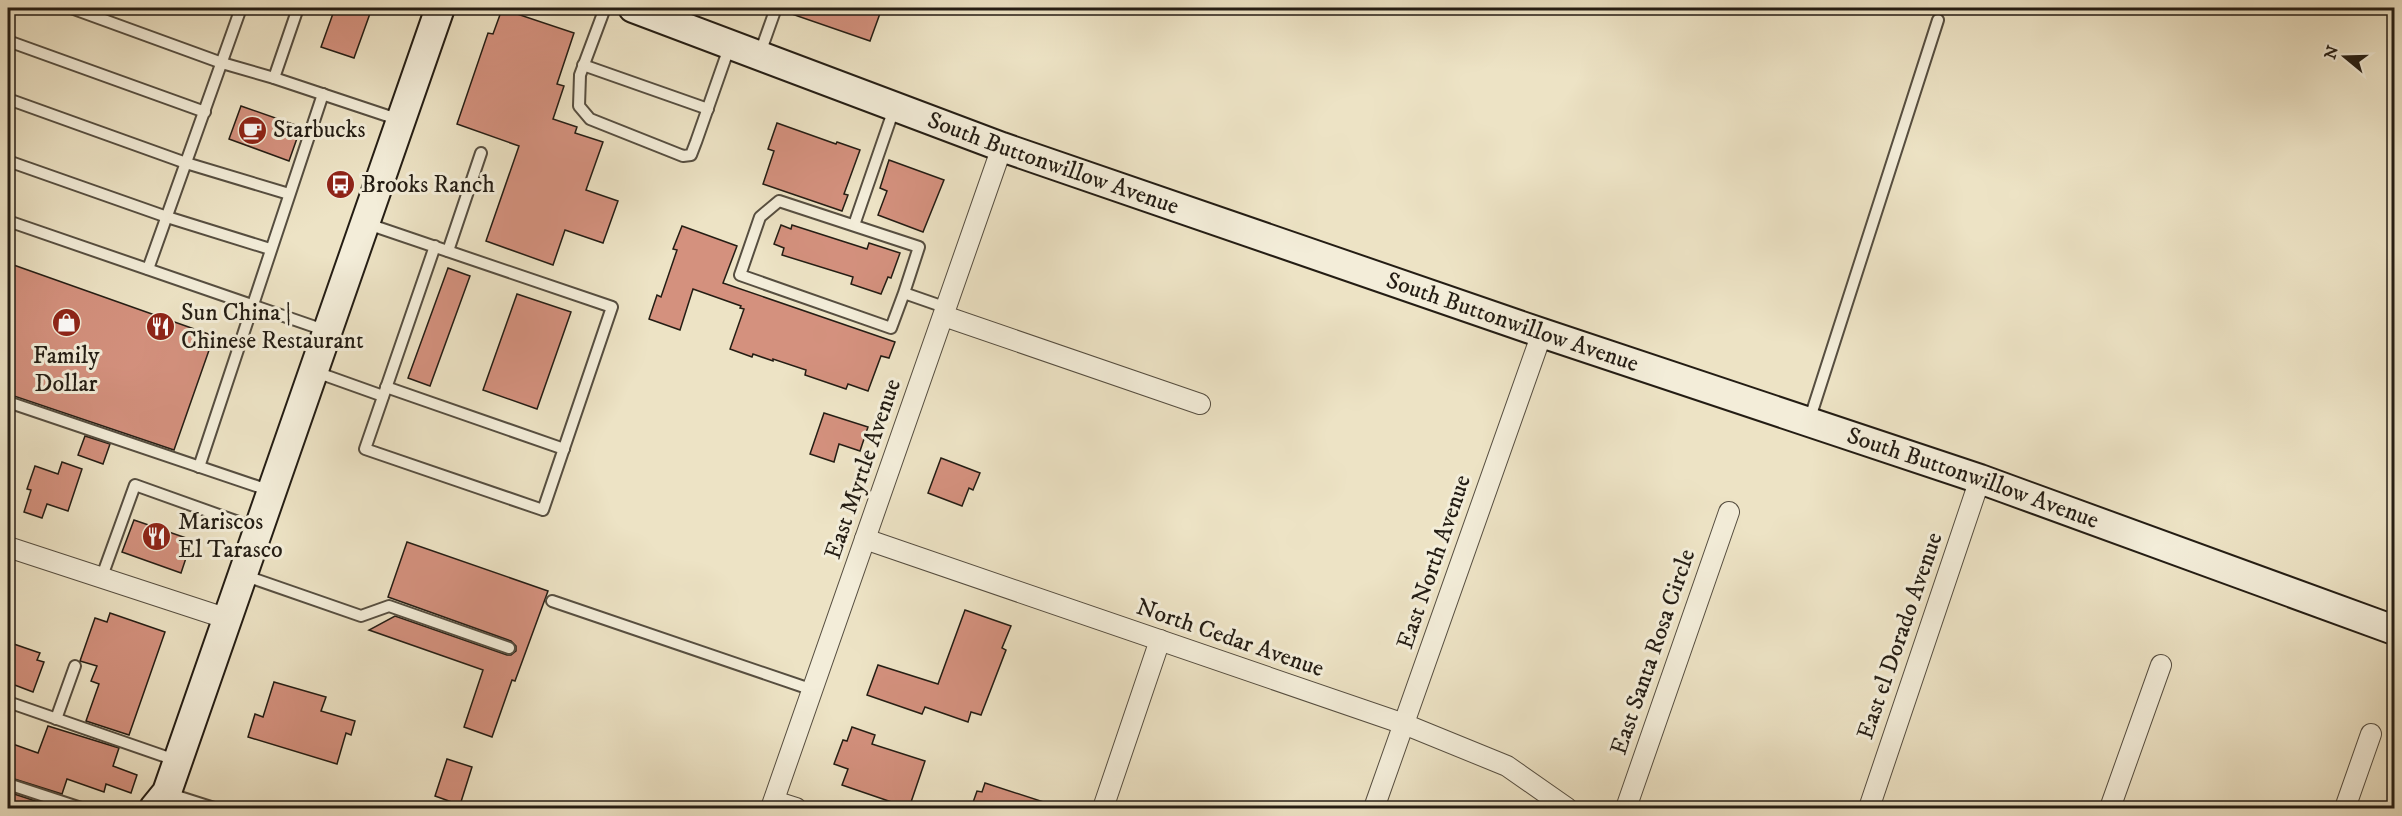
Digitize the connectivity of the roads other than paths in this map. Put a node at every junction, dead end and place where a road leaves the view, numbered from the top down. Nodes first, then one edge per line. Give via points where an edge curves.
1 (70, 8) edge
2 (240, 8) edge
3 (298, 8) edge
4 (440, 8) edge
5 (605, 8) edge
6 (633, 8) edge
7 (776, 8) edge
8 (1938, 20) dead end
9 (8, 41) edge
10 (730, 45) junction
11 (759, 56) junction
12 (222, 63) junction
13 (583, 65) junction
14 (274, 78) junction
15 (323, 94) junction
16 (8, 99) edge
17 (894, 108) junction
18 (708, 109) junction
19 (205, 112) junction
20 (401, 120) junction
21 (1002, 147) junction
22 (481, 153) dead end
23 (8, 161) edge
24 (186, 163) junction
25 (289, 194) junction
26 (167, 217) junction
27 (8, 221) edge
28 (365, 223) junction
29 (854, 225) junction
30 (435, 246) junction
31 (270, 249) junction
32 (448, 251) junction
33 (148, 269) junction
34 (903, 293) junction
35 (255, 306) junction
36 (946, 312) junction
37 (327, 331) junction
38 (1542, 333) junction
39 (313, 371) junction
40 (385, 391) junction
41 (8, 402) edge
42 (1200, 404) dead end
43 (1809, 421) junction
44 (564, 449) junction
45 (199, 467) junction
46 (1980, 479) junction
47 (272, 491) junction
48 (1729, 512) dead end
49 (258, 529) junction
50 (865, 539) junction
51 (8, 548) edge
52 (243, 575) junction
53 (101, 579) junction
54 (552, 601) dead end
55 (228, 619) junction
56 (2394, 630) edge
57 (1160, 640) junction
58 (509, 648) dead end
59 (2160, 665) dead end
60 (75, 666) dead end
61 (813, 690) junction
62 (8, 702) edge
63 (56, 719) junction
64 (1404, 724) junction
65 (2372, 734) dead end
66 (178, 761) junction
67 (8, 784) edge
68 (163, 803) edge
69 (773, 805) edge
70 (81, 808) edge
71 (214, 808) edge
72 (796, 808) edge
73 (1103, 808) edge
74 (1374, 808) edge
75 (1567, 808) edge
76 (1626, 808) edge
77 (1869, 808) edge
78 (2110, 808) edge
79 (2345, 808) edge

1 - 12 lane
2 - 12 lane
3 - 14 lane
4 - 20 street
5 - 13 lane
6 - 10 street, South Buttonwillow Avenue
7 - 11 lane
8 - 43 lane
9 - 19 lane
10 - 11 street, South Buttonwillow Avenue
10 - 18 lane
11 - 17 street, South Buttonwillow Avenue
12 - 14 lane
12 - 19 lane
13 - 18 lane
13 - 18 lane via 579,106 590,119 683,156 691,155
14 - 15 lane
15 - 20 lane
15 - 25 lane
16 - 24 lane
17 - 21 street, South Buttonwillow Avenue
17 - 29 lane
19 - 24 lane
20 - 28 street
21 - 36 street, East Myrtle Avenue
21 - 38 street, South Buttonwillow Avenue
22 - 32 lane
23 - 26 lane
24 - 25 lane
24 - 26 lane
25 - 31 lane
26 - 31 lane
26 - 33 lane
27 - 33 lane
28 - 30 lane
28 - 37 street
29 - 34 lane via 919,247
29 - 34 lane via 779,201 760,218 740,275 891,328
30 - 32 lane
30 - 40 lane
31 - 35 lane
32 - 44 lane via 612,307
33 - 35 lane
34 - 36 lane
35 - 37 lane
35 - 45 lane
36 - 42 street
36 - 50 street, East Myrtle Avenue
37 - 39 street
38 - 43 street, South Buttonwillow Avenue
38 - 64 street, East North Avenue
39 - 40 lane
39 - 47 street
40 - 44 lane
40 - 44 lane via 365,449 543,510
41 - 45 lane
43 - 46 street, South Buttonwillow Avenue
45 - 47 lane
46 - 56 street, South Buttonwillow Avenue
46 - 77 street, East el Dorado Avenue
47 - 49 street
48 - 76 street, East Santa Rosa Circle
49 - 52 street
49 - 53 lane via 135,485
50 - 57 street, North Cedar Avenue
50 - 61 street, East Myrtle Avenue
51 - 53 street
52 - 55 street
52 - 58 lane via 361,616 388,606
53 - 55 street
54 - 61 lane
55 - 66 street
57 - 64 street, North Cedar Avenue
57 - 73 street
59 - 78 street
60 - 63 lane
61 - 69 street, East Myrtle Avenue
62 - 63 lane
63 - 66 lane
64 - 74 street, East North Avenue
64 - 75 street, North Cedar Avenue via 1507,766
65 - 79 street
66 - 68 street
67 - 70 lane
68 - 71 lane
69 - 72 street

